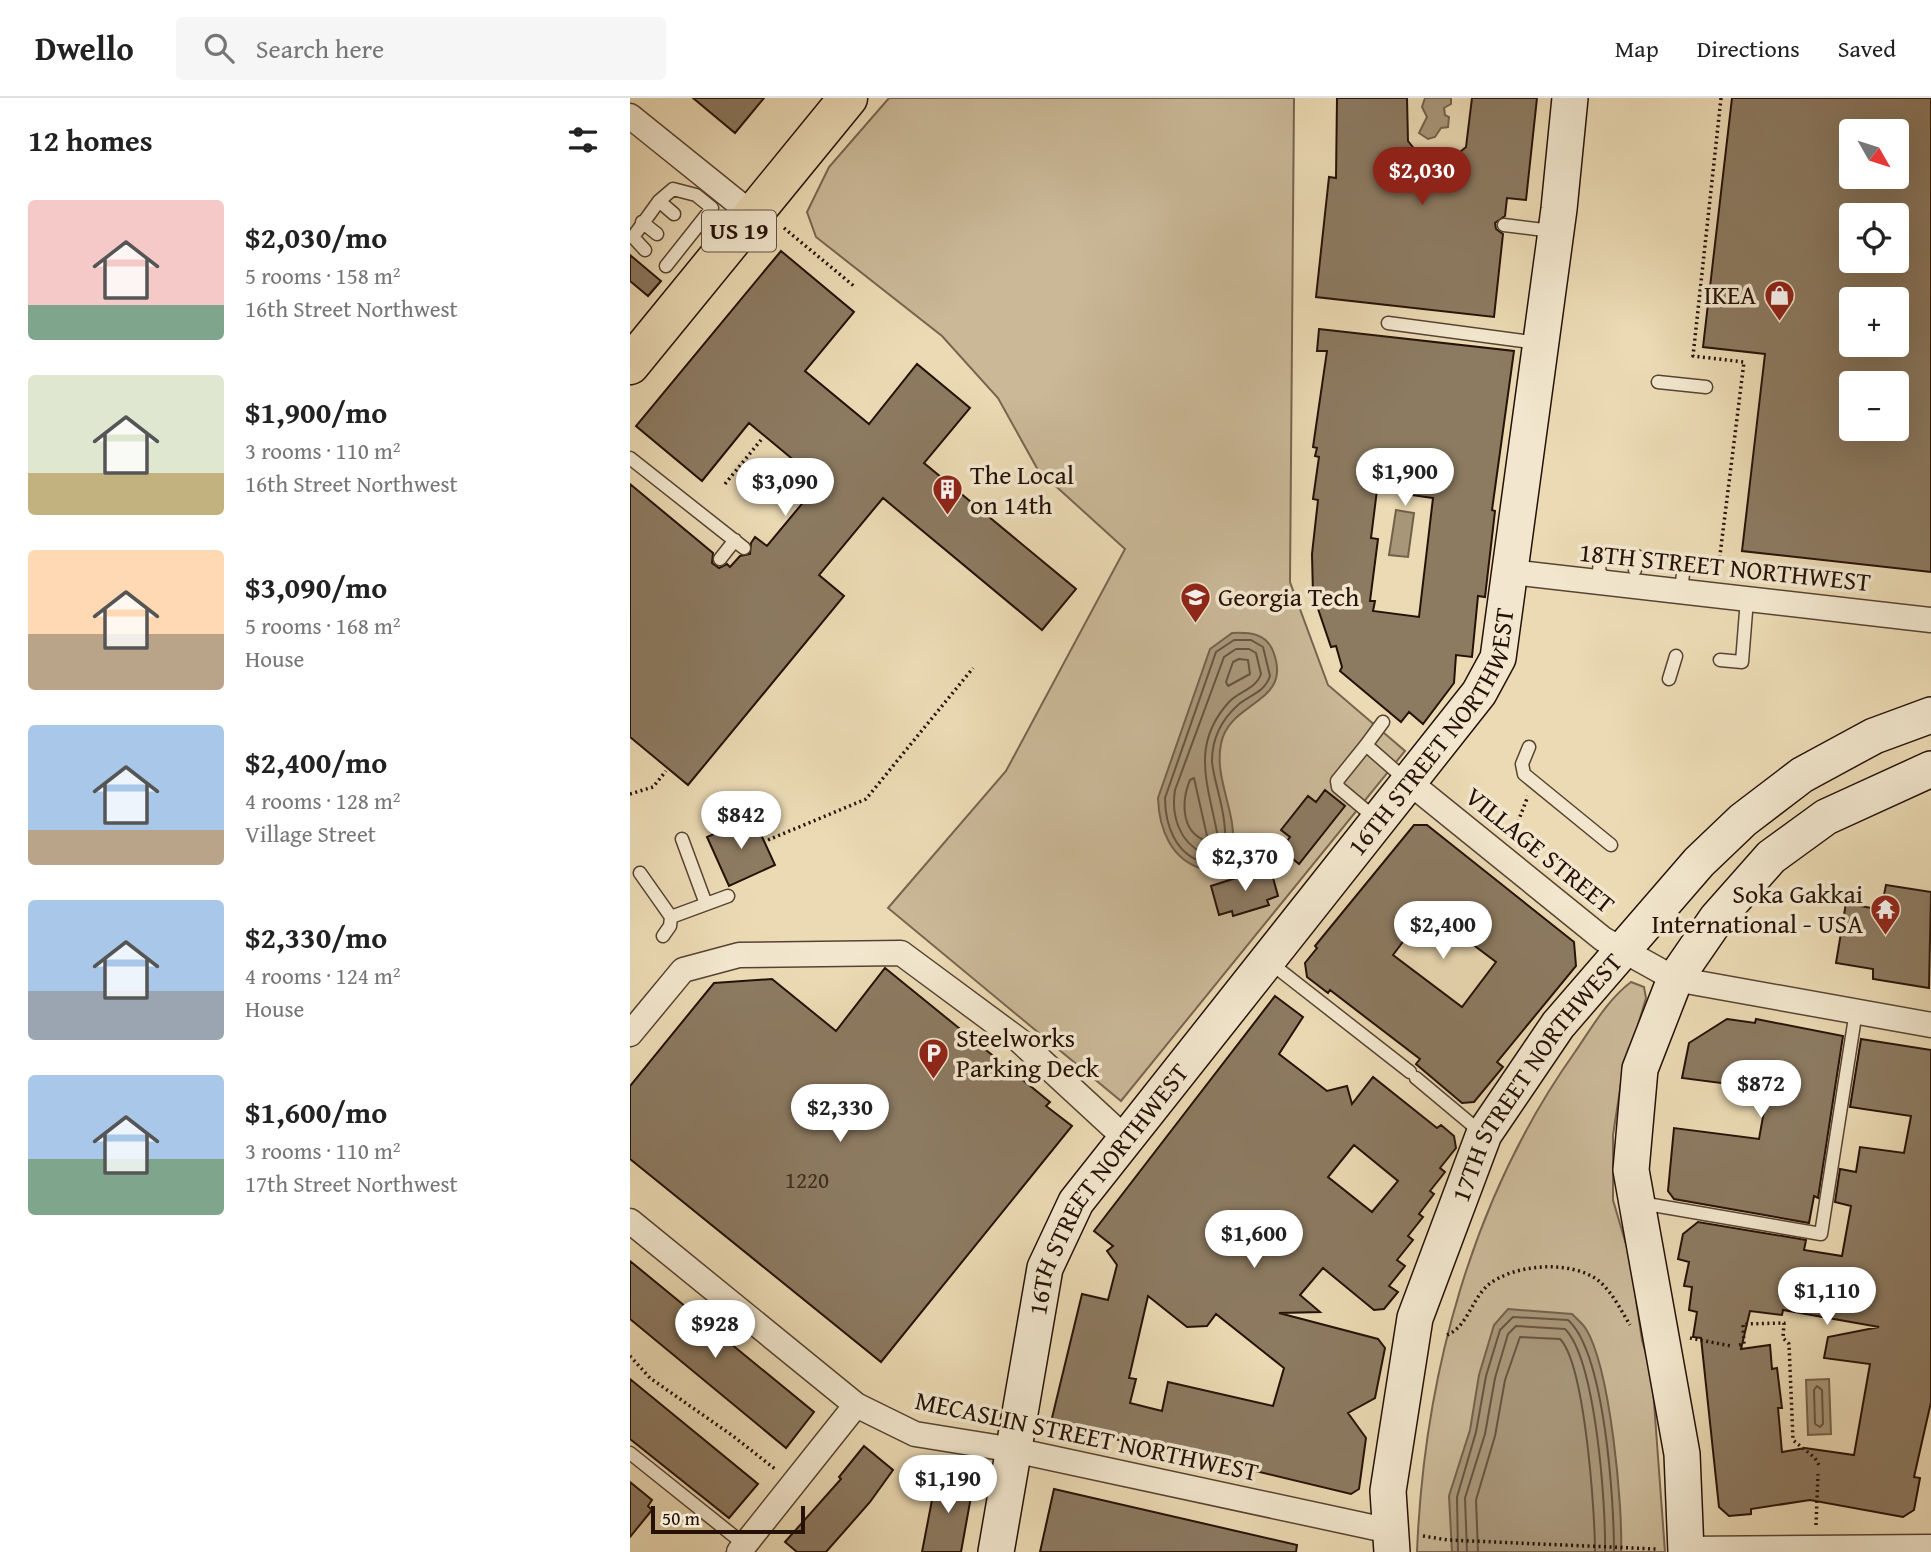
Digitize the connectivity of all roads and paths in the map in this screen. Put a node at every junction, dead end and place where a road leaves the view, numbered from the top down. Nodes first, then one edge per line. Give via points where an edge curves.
1 (848, 98) edge
2 (1570, 98) edge
3 (1721, 98) edge
4 (630, 116) edge
5 (703, 188) junction
6 (659, 201) junction
7 (674, 214) dead end
8 (768, 221) junction
9 (642, 222) junction
10 (1504, 225) dead end
11 (1556, 231) junction
12 (657, 234) dead end
13 (645, 250) dead end
14 (676, 274) junction
15 (855, 286) dead end
16 (1388, 323) dead end
17 (1541, 343) junction
18 (630, 365) edge
19 (1658, 382) dead end
20 (1706, 387) dead end
21 (761, 440) dead end
22 (630, 458) edge
23 (725, 484) dead end
24 (1601, 552) dead end
25 (1637, 556) dead end
26 (720, 559) dead end
27 (1685, 562) joint
28 (1635, 570) dead end
29 (1511, 572) junction
30 (1609, 583) junction
31 (1681, 592) junction
32 (1747, 599) junction
33 (1931, 620) edge
34 (1676, 656) dead end
35 (1720, 660) dead end
36 (973, 668) dead end
37 (1669, 679) dead end
38 (1931, 715) edge
39 (1384, 722) dead end
40 (1366, 745) junction
41 (1529, 747) dead end
42 (1931, 769) edge
43 (666, 771) dead end
44 (1409, 782) junction
45 (630, 794) edge
46 (1528, 799) dead end
47 (1379, 820) junction
48 (1516, 827) dead end
49 (682, 839) dead end
50 (768, 840) dead end
51 (1611, 845) dead end
52 (640, 873) dead end
53 (728, 895) dead end
54 (706, 904) junction
55 (671, 917) junction
56 (663, 936) dead end
57 (1622, 950) junction
58 (1267, 961) junction
59 (1675, 979) junction
60 (1856, 1011) junction
61 (1931, 1025) edge
62 (630, 1034) edge
63 (1484, 1135) junction
64 (1126, 1139) junction
65 (1638, 1202) junction
66 (630, 1221) edge
67 (1447, 1335) dead end
68 (1637, 1336) dead end
69 (1690, 1338) dead end
70 (1739, 1345) dead end
71 (1731, 1346) dead end
72 (630, 1356) edge
73 (856, 1405) junction
74 (1014, 1450) junction
75 (630, 1453) edge
76 (1819, 1465) dead end
77 (1818, 1474) dead end
78 (794, 1483) junction
79 (1816, 1525) dead end
80 (1402, 1540) edge
81 (1931, 1547) edge
82 (742, 1549) edge
83 (1676, 1550) edge
84 (996, 1552) edge

1 - 8 main road, US 19
2 - 11 main road, 16TH STREET NORTHWEST
3 - 27 path via 1693,356 1744,362 1719,563
4 - 5 street
5 - 6 lane via 673,189
5 - 8 street
5 - 14 lane via 712,208 676,248
6 - 7 lane
6 - 9 lane
8 - 14 main road, US 19
8 - 15 path
9 - 12 lane
9 - 13 lane via 632,237
10 - 11 lane
11 - 17 main road, 16TH STREET NORTHWEST
14 - 18 main road, US 19
16 - 17 lane
17 - 29 main road, 16TH STREET NORTHWEST
19 - 20 lane
21 - 23 path
22 - 26 lane via 739,544
24 - 30 lane via 1599,571
25 - 28 lane
27 - 31 lane
29 - 30 street, 18TH STREET NORTHWEST
29 - 44 main road, 16TH STREET NORTHWEST via 1498,657 1479,693
30 - 31 street, 18TH STREET NORTHWEST
31 - 32 street, 18TH STREET NORTHWEST
32 - 33 street, 18TH STREET NORTHWEST
32 - 35 lane via 1742,662
34 - 37 lane
36 - 50 path via 866,799
38 - 57 main road, 17TH STREET NORTHWEST via 1874,736 1802,775 1743,820
39 - 40 lane
40 - 44 lane
40 - 47 lane via 1337,781 1338,787
41 - 51 lane via 1522,764 1524,774
42 - 59 main road via 1826,817 1771,858 1717,918
43 - 45 path via 653,787
44 - 47 main road, 16TH STREET NORTHWEST
44 - 57 street, VILLAGE STREET
46 - 48 path
47 - 58 main road, 16TH STREET NORTHWEST
49 - 54 lane
52 - 55 lane
53 - 54 lane
54 - 55 lane
55 - 56 lane
57 - 59 street, VILLAGE STREET
57 - 63 main road, 17TH STREET NORTHWEST via 1558,1026
58 - 63 lane
58 - 64 main road, 16TH STREET NORTHWEST
59 - 60 street, VILLAGE STREET
59 - 65 main road via 1640,1069 1631,1170
60 - 61 street, VILLAGE STREET
60 - 65 lane via 1821,1234
62 - 64 street via 683,970 739,955 901,953 1020,1041
63 - 80 main road, 17TH STREET NORTHWEST via 1415,1318 1388,1491
64 - 74 main road, 16TH STREET NORTHWEST via 1076,1202 1045,1268
65 - 83 main road via 1682,1454
66 - 73 street, MECASLIN STREET NORTHWEST
67 - 68 path via 1457,1331 1475,1299 1495,1280 1522,1269 1558,1269 1587,1274 1598,1281
69 - 71 path
70 - 76 path via 1744,1344 1743,1324 1784,1323 1793,1440
72 - 78 path via 650,1378
73 - 74 street, MECASLIN STREET NORTHWEST via 915,1434
73 - 78 street
74 - 80 street, MECASLIN STREET NORTHWEST
74 - 84 main road, 16TH STREET NORTHWEST
75 - 82 lane
77 - 79 path
78 - 82 street
80 - 83 path
81 - 83 street

